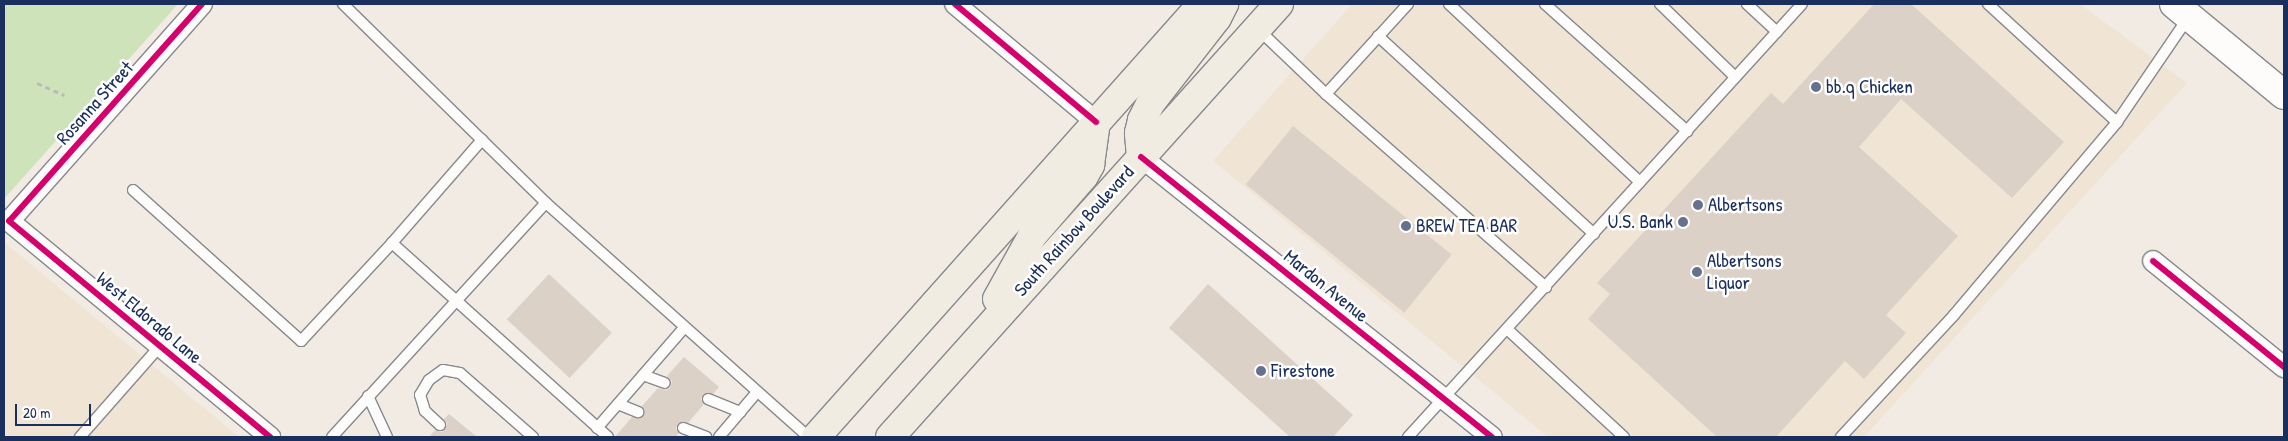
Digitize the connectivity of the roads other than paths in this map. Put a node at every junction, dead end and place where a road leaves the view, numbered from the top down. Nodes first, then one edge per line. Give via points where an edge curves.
1 (202, 4) edge
2 (343, 4) edge
3 (955, 4) edge
4 (1202, 4) edge
5 (1224, 4) edge
6 (1279, 4) edge
7 (1408, 4) edge
8 (1449, 4) edge
9 (1545, 4) edge
10 (1660, 4) edge
11 (1747, 4) edge
12 (1802, 4) edge
13 (1988, 4) edge
14 (2156, 4) edge
15 (2181, 10) edge
16 (1257, 28) junction
17 (1777, 32) junction
18 (1378, 36) junction
19 (1735, 77) junction
20 (1326, 94) junction
21 (2284, 95) edge
22 (1096, 122) junction
23 (2117, 122) junction
24 (1687, 131) junction
25 (482, 140) junction
26 (1141, 157) junction
27 (1640, 182) junction
28 (133, 190) dead end
29 (546, 203) junction
30 (9, 221) joint
31 (1594, 234) junction
32 (392, 244) junction
33 (2153, 261) dead end
34 (1546, 287) junction
35 (455, 302) junction
36 (684, 328) junction
37 (1507, 329) junction
38 (974, 342) junction
39 (160, 346) junction
40 (2284, 367) edge
41 (643, 375) junction
42 (665, 383) dead end
43 (757, 392) junction
44 (368, 396) junction
45 (1443, 398) junction
46 (708, 399) dead end
47 (618, 404) junction
48 (638, 412) dead end
49 (740, 412) junction
50 (440, 425) dead end
51 (597, 428) junction
52 (683, 428) dead end
53 (80, 437) edge
54 (270, 437) edge
55 (332, 437) edge
56 (387, 437) edge
57 (533, 437) edge
58 (608, 437) edge
59 (706, 437) edge
60 (719, 437) edge
61 (809, 437) edge
62 (816, 437) edge
63 (890, 437) edge
64 (1408, 437) edge
65 (1492, 437) edge
66 (1624, 437) edge
67 (1840, 437) edge

1 - 30 street, Rosanna Street
2 - 25 lane
3 - 22 street
4 - 22 main road
5 - 26 main road via 1217,18 1150,104 1139,133
6 - 16 main road, South Rainbow Boulevard
7 - 18 lane
8 - 27 lane
9 - 24 lane
10 - 19 lane
11 - 17 lane
12 - 17 lane
13 - 23 lane
14 - 15 main road
15 - 21 main road
15 - 23 lane
16 - 20 lane
16 - 26 main road, South Rainbow Boulevard
17 - 19 lane
18 - 20 lane
18 - 31 lane
19 - 24 lane
20 - 34 lane
22 - 38 main road via 1090,165 1084,176 1032,236
22 - 62 main road
23 - 67 lane via 1954,315
24 - 27 lane
25 - 29 lane
25 - 32 lane
26 - 38 main road, South Rainbow Boulevard
26 - 45 street, Mardon Avenue
27 - 31 lane
28 - 32 lane via 301,341
29 - 35 lane
29 - 36 lane
30 - 39 street, West Eldorado Lane
31 - 34 lane
32 - 35 lane
33 - 40 street
34 - 37 lane
35 - 44 lane
35 - 51 lane
36 - 41 lane
36 - 43 lane
37 - 45 lane
37 - 66 lane
38 - 63 main road, South Rainbow Boulevard
39 - 53 lane
39 - 54 street, West Eldorado Lane
41 - 42 lane
41 - 47 lane
43 - 49 lane
43 - 61 lane
44 - 55 lane
44 - 56 lane
45 - 64 lane
45 - 65 street, Mardon Avenue
46 - 49 lane
47 - 48 lane
47 - 51 lane
49 - 60 lane
50 - 57 lane via 425,411 420,395 429,380 443,370 460,373
51 - 58 lane
52 - 59 lane

